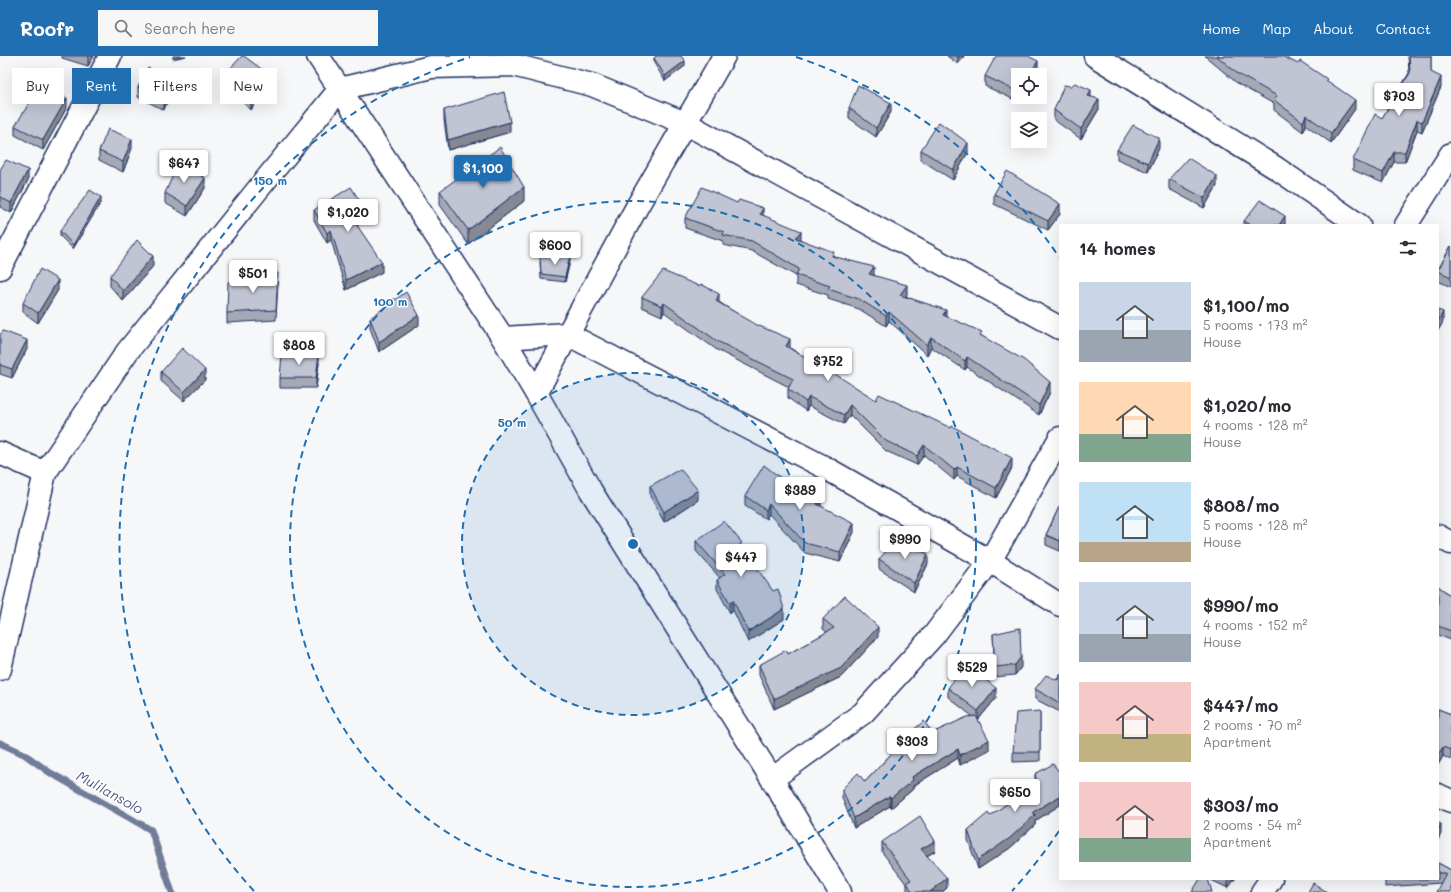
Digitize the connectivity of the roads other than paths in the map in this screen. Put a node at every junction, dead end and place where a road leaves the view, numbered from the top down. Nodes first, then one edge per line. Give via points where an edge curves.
1 (110, 56) edge
2 (318, 56) edge
3 (724, 56) edge
4 (1095, 56) edge
5 (340, 89) junction
6 (685, 123) junction
7 (1451, 154) edge
8 (1358, 224) edge
9 (1407, 224) edge
10 (0, 268) edge
11 (1059, 327) edge
12 (567, 334) junction
13 (503, 338) junction
14 (536, 393) junction
15 (1059, 440) edge
16 (0, 453) edge
17 (45, 473) junction
18 (1439, 537) edge
19 (1451, 543) edge
20 (990, 561) junction
21 (1059, 604) edge
22 (0, 669) edge
23 (772, 779) junction
24 (1439, 795) edge
25 (1451, 801) edge
26 (1270, 880) edge
27 (840, 892) edge
28 (1262, 892) edge

1 - 10 street
2 - 5 street
3 - 6 street
4 - 8 street via 1276,168
5 - 6 street via 431,67 513,65 592,85
5 - 13 street
5 - 17 street via 127,352
6 - 11 street
6 - 12 street
7 - 9 street
12 - 13 street
12 - 14 street
12 - 20 street via 824,467
13 - 14 street
14 - 23 street via 591,491
15 - 20 street
16 - 17 street
17 - 22 street
18 - 19 street
20 - 21 street
20 - 23 street via 934,635 863,713
23 - 27 street
24 - 25 street
26 - 28 street

